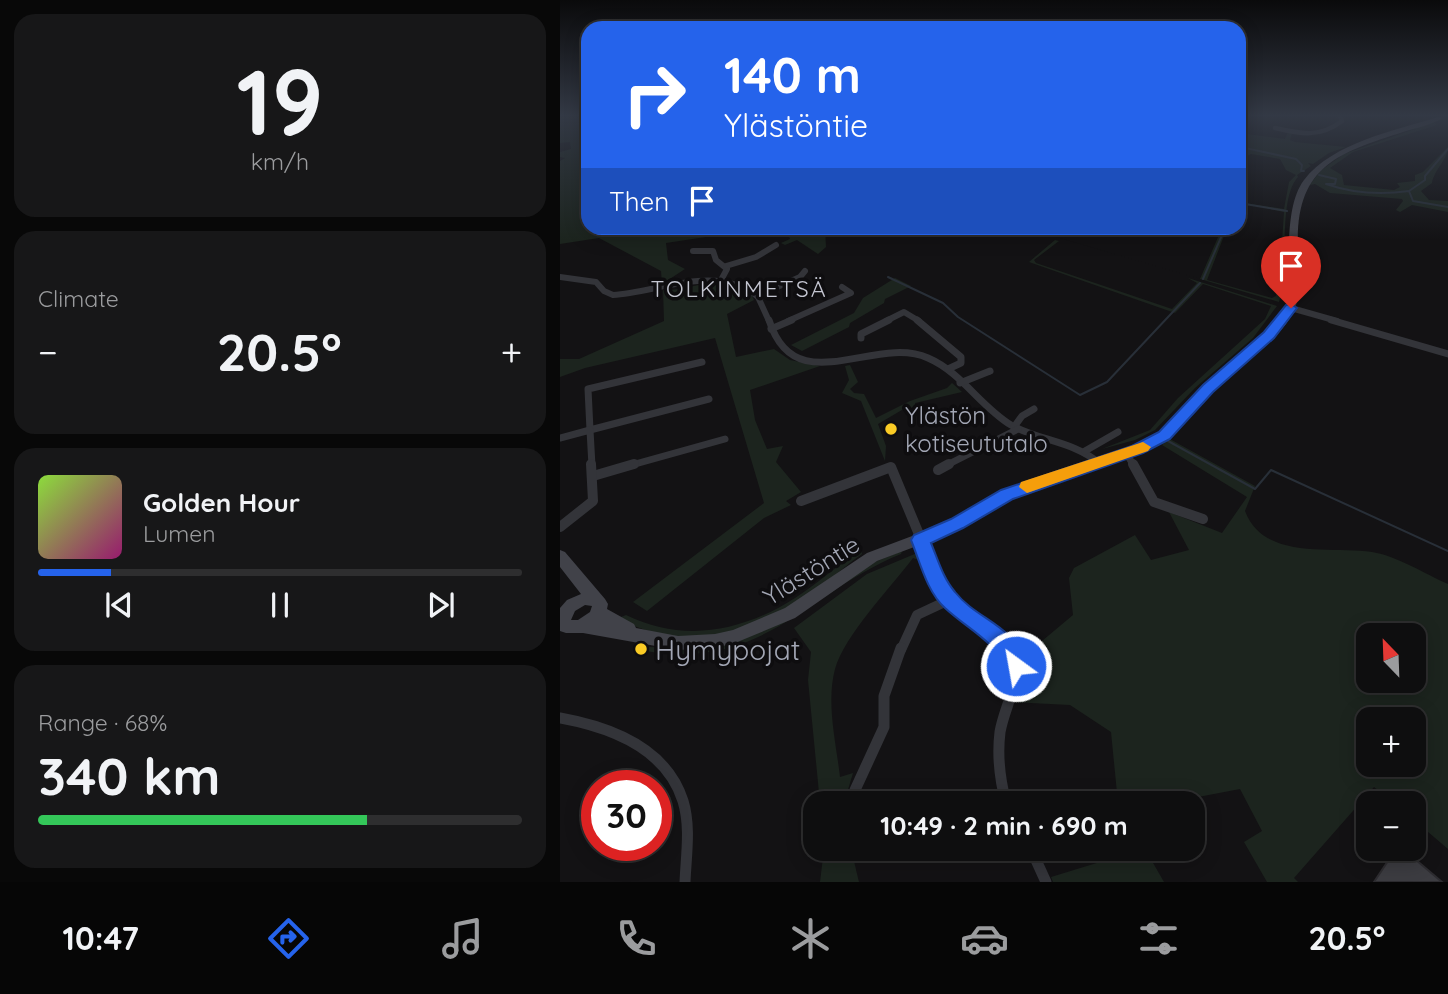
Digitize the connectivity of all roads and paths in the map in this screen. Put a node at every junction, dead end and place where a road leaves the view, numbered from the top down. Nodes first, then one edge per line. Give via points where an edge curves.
1 (1339, 157) edge
2 (720, 245) dead end
3 (776, 245) dead end
4 (712, 250) junction
5 (693, 251) dead end
6 (726, 266) junction
7 (805, 271) dead end
8 (560, 278) edge
9 (720, 282) junction
10 (842, 287) dead end
11 (757, 296) junction
12 (1291, 308) junction
13 (771, 329) junction
14 (861, 338) dead end
15 (1448, 354) edge
16 (702, 362) dead end
17 (948, 369) junction
18 (990, 372) dead end
19 (960, 383) junction
20 (709, 399) dead end
21 (1034, 410) dead end
22 (1016, 428) junction
23 (590, 430) junction
24 (1118, 432) dead end
25 (560, 438) edge
26 (726, 439) dead end
27 (1085, 451) junction
28 (1126, 453) junction
29 (1099, 463) junction
30 (937, 470) dead end
31 (593, 476) junction
32 (801, 501) dead end
33 (1203, 519) dead end
34 (560, 527) edge
35 (920, 540) junction
36 (560, 556) edge
37 (573, 575) junction
38 (949, 600) junction
39 (597, 606) junction
40 (565, 617) edge
41 (584, 626) junction
42 (644, 636) junction
43 (560, 718) edge
44 (855, 790) dead end
45 (1004, 791) edge
46 (1036, 861) edge
47 (685, 882) edge
48 (1046, 882) edge

1 - 12 main road via 1314,174 1300,194
2 - 4 street
3 - 6 street
4 - 5 street
4 - 6 street via 716,260
6 - 9 street
7 - 11 street
8 - 9 street via 596,282 613,295
9 - 11 street
10 - 13 street via 851,293
11 - 13 street
12 - 15 street
12 - 28 main road, Ylästöntie via 1164,436
13 - 17 street via 784,351 820,363 906,353 928,357
14 - 17 street via 867,330 904,312 961,357 961,363
16 - 23 street via 589,389
17 - 19 street
18 - 19 street
19 - 22 street
20 - 23 street
21 - 22 street via 1022,416
22 - 27 street
22 - 30 street
23 - 25 street
23 - 31 street
24 - 27 street
26 - 31 street
27 - 29 street
28 - 29 main road, Ylästöntie
28 - 33 street via 1154,502
29 - 35 main road, Ylästöntie via 1007,495
31 - 34 street via 593,500
32 - 35 street via 891,467
35 - 38 street
35 - 42 main road, Ylästöntie via 865,561 790,613 755,629 695,643
36 - 37 main road, Ylästöntie
37 - 39 main road, Ylästöntie
37 - 40 main road
38 - 44 street via 917,615 906,634 884,696 884,727
38 - 45 street via 997,636 1013,656 1016,678 997,757
39 - 40 main road
39 - 41 main road
39 - 42 main road, Ylästöntie via 611,621
40 - 41 main road via 573,628
41 - 42 main road, Ylästöntie
43 - 47 street via 630,739 674,780 687,824
46 - 48 street

